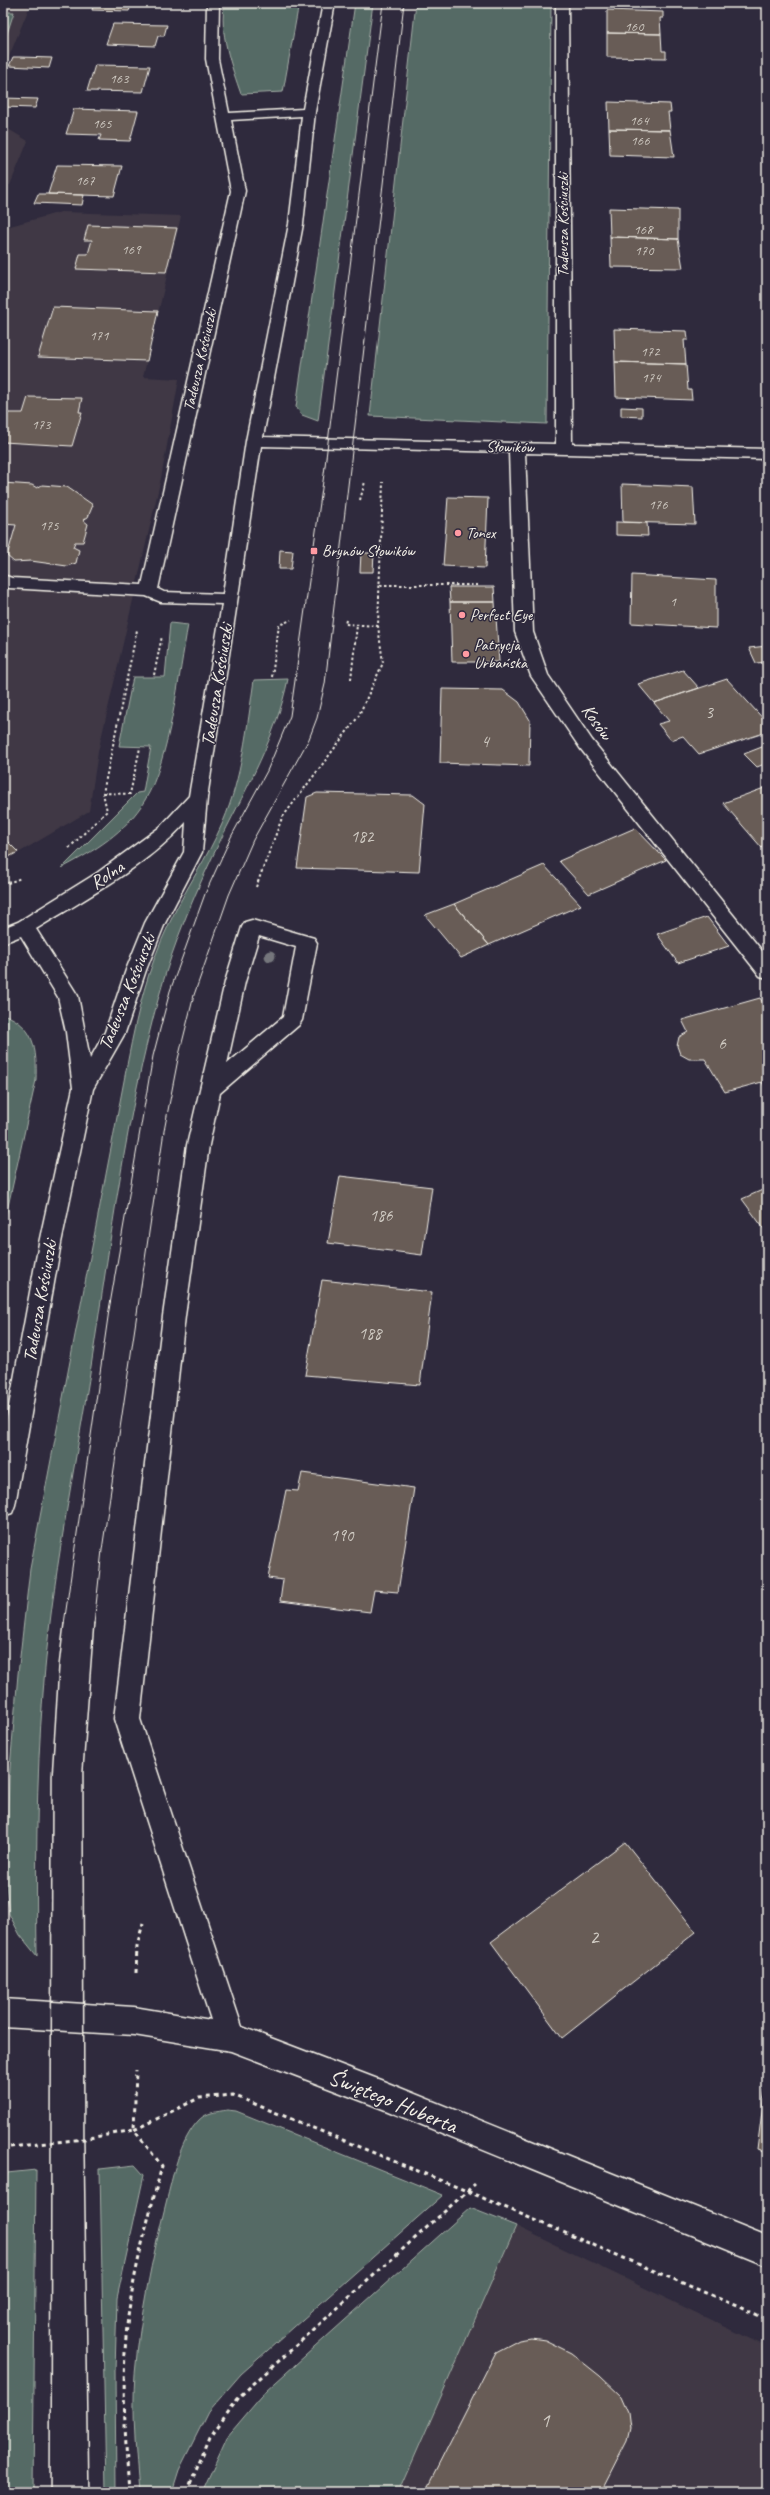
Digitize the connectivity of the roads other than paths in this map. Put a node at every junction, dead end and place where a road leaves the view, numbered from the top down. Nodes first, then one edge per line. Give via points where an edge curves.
1 (213, 3) edge
2 (329, 3) edge
3 (562, 3) edge
4 (309, 112) junction
5 (224, 117) junction
6 (254, 441) junction
7 (517, 446) junction
8 (564, 448) junction
9 (767, 454) edge
10 (3, 580) edge
11 (152, 593) junction
12 (231, 599) junction
13 (198, 798) junction
14 (25, 927) junction
15 (3, 936) edge
16 (767, 971) edge
17 (82, 1088) junction
18 (212, 1088) junction
19 (3, 1505) edge
20 (3, 2014) edge
21 (231, 2038) junction
22 (767, 2251) edge

1 - 5 street, Tadeusza Kościuszki via 212,59
2 - 4 street, Tadeusza Kościuszki
3 - 8 street, Tadeusza Kościuszki
4 - 5 street
4 - 6 street, Tadeusza Kościuszki via 296,224
5 - 11 street, Tadeusza Kościuszki via 238,191
6 - 7 street, Słowików
6 - 12 street, Tadeusza Kościuszki
7 - 8 street, Słowików
7 - 16 street, Kosów via 524,632 540,676 586,744
8 - 9 street, Słowików
10 - 11 street via 8,583
11 - 12 street, Tadeusza Kościuszki via 161,597
12 - 13 street, Tadeusza Kościuszki
13 - 14 street, Rolna via 166,832 104,878
13 - 17 street, Tadeusza Kościuszki via 193,852 155,923 115,1032
14 - 15 street, Rolna
14 - 17 street via 68,996 76,1032
17 - 19 street, Tadeusza Kościuszki via 50,1243
18 - 18 street via 235,982 252,927 307,943 292,1020
18 - 21 street via 198,1145 174,1316 127,1719
20 - 21 street, Świętego Huberta via 134,2021
21 - 22 street, Świętego Huberta via 383,2095

